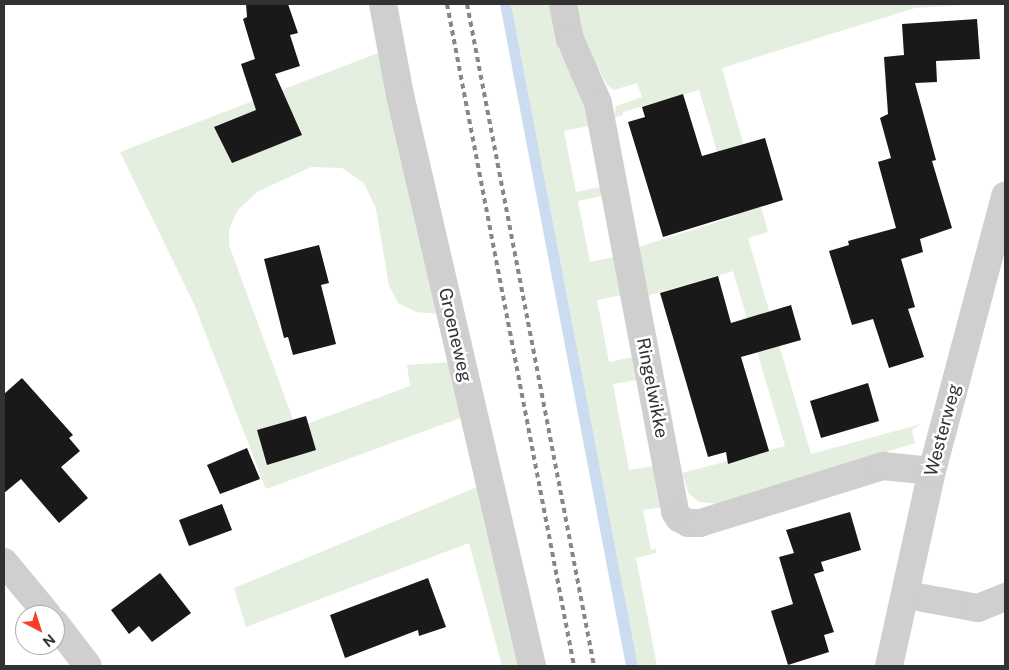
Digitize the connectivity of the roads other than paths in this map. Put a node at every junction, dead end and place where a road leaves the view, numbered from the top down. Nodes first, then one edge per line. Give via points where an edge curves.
1 (383, 4) edge
2 (563, 4) edge
3 (1005, 196) edge
4 (932, 470) junction
5 (4, 562) edge
6 (907, 595) junction
7 (1005, 597) edge
8 (40, 605) edge
9 (65, 636) edge
10 (88, 666) edge
11 (532, 666) edge
12 (889, 666) edge

1 - 11 street, Groeneweg via 400,95
2 - 4 street, Ringelwikke via 570,39 598,103 675,512 679,518 688,523 700,523 883,466
3 - 4 street, Westerweg
4 - 6 street, Westerweg
5 - 8 street
6 - 7 street via 978,608
6 - 12 street, Westerweg
9 - 10 street

